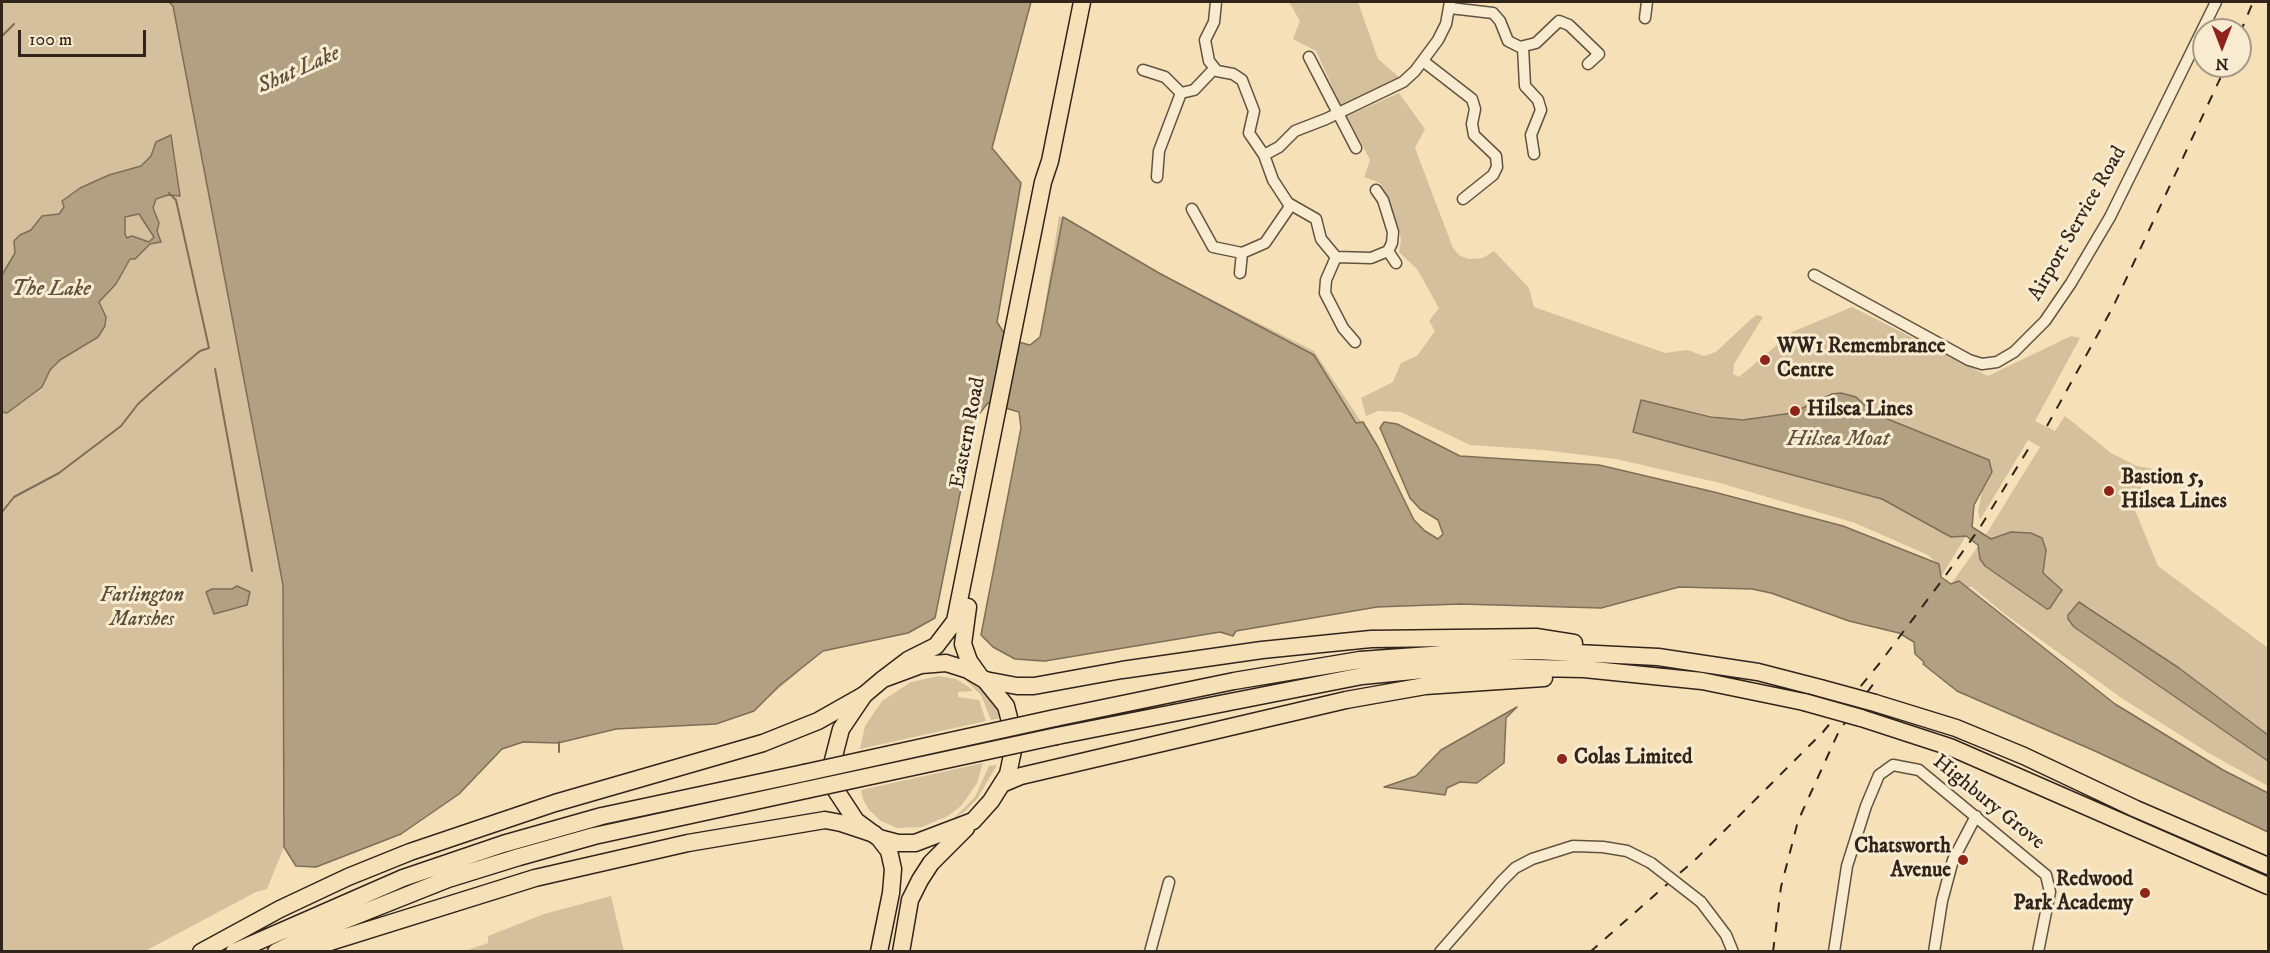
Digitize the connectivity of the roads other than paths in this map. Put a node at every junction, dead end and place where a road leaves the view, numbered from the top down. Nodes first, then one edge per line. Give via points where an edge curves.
1 (1082, 2) edge
2 (1216, 2) edge
3 (1647, 2) edge
4 (2217, 2) edge
5 (1450, 5) edge
6 (1645, 18) dead end
7 (1523, 47) junction
8 (1309, 57) dead end
9 (1423, 61) junction
10 (1588, 64) dead end
11 (1214, 69) junction
12 (1143, 70) dead end
13 (1181, 93) junction
14 (1337, 114) junction
15 (1356, 148) dead end
16 (1534, 154) dead end
17 (1264, 155) junction
18 (1157, 177) dead end
19 (1376, 190) dead end
20 (1463, 199) dead end
21 (1291, 205) junction
22 (1192, 209) dead end
23 (1388, 251) junction
24 (1242, 253) junction
25 (1336, 257) junction
26 (1396, 263) dead end
27 (1240, 273) dead end
28 (1814, 275) dead end
29 (1355, 342) dead end
30 (992, 458) junction
31 (1658, 657) junction
32 (1653, 675) junction
33 (983, 678) junction
34 (883, 679) junction
35 (864, 695) junction
36 (805, 782) junction
37 (1002, 784) junction
38 (1976, 816) junction
39 (973, 821) junction
40 (877, 836) junction
41 (2268, 866) edge
42 (1169, 882) dead end
43 (2268, 886) edge
44 (201, 951) edge
45 (234, 951) edge
46 (276, 951) edge
47 (298, 951) edge
48 (879, 951) edge
49 (901, 951) edge
50 (1150, 951) edge
51 (1440, 951) edge
52 (1733, 951) edge
53 (1833, 951) edge
54 (1935, 951) edge
55 (2038, 951) edge

1 - 30 main road, Eastern Road via 1050,161 1051,183
2 - 11 street via 1214,22 1205,45
3 - 6 street
4 - 28 street, Airport Service Road via 2110,217 2045,321 2014,352 1997,362 1982,364 1969,360
5 - 7 street via 1490,11 1500,21 1508,41
5 - 9 street via 1444,31
7 - 10 street via 1536,43 1558,21 1573,27 1599,54
7 - 16 street via 1526,86 1541,110 1531,135
8 - 14 street
9 - 14 street via 1402,82
9 - 20 street via 1472,99 1474,135 1497,158 1493,175
11 - 13 street via 1194,90
11 - 17 street via 1242,80 1254,111 1248,128
12 - 13 street via 1165,77
13 - 18 street via 1159,151
14 - 15 street
14 - 17 street via 1295,130 1279,147
17 - 21 street via 1276,186
19 - 23 street via 1393,232
21 - 24 street via 1265,243
21 - 25 street via 1316,219 1321,239
22 - 24 street via 1213,247
23 - 25 street via 1365,259
23 - 26 street
24 - 27 street
25 - 29 street via 1324,289 1343,328
30 - 33 main road, Eastern Road via 963,638 965,653
30 - 34 main road, Eastern Road via 952,627 931,650 908,660
31 - 33 main road via 1536,637 1464,636 1371,639 1262,650 1034,686
31 - 36 main road, bridge via 1509,651 1360,660 1055,718
31 - 41 main road, bridge via 1758,672 1956,728
32 - 36 main road, bridge via 1535,668 1423,669 1362,676
32 - 37 main road via 1425,686 1346,700 1021,776
32 - 43 main road, bridge via 1804,702 1950,747
33 - 34 main road via 939,663 921,665
33 - 37 main road via 1006,706 1013,730 1014,749
34 - 35 main road
35 - 40 main road via 841,729 831,774 840,801 856,821
35 - 44 main road via 824,718 764,743 555,803 410,852 290,904
36 - 45 main road via 602,816 503,844 403,878
36 - 46 main road via 519,857 417,891
37 - 39 main road
38 - 53 street, Highbury Grove via 1919,770 1893,765 1879,775 1847,866
38 - 54 street via 1953,860
38 - 55 street, Highbury Grove via 2046,875 2050,892
39 - 40 main road via 915,843 898,843
39 - 49 main road via 931,862 920,880 910,900
40 - 47 main road via 825,820 688,843 535,879
40 - 48 main road via 889,851 894,869
42 - 50 street
51 - 52 street, bridge via 1515,868 1574,846 1627,851 1650,862 1701,902

